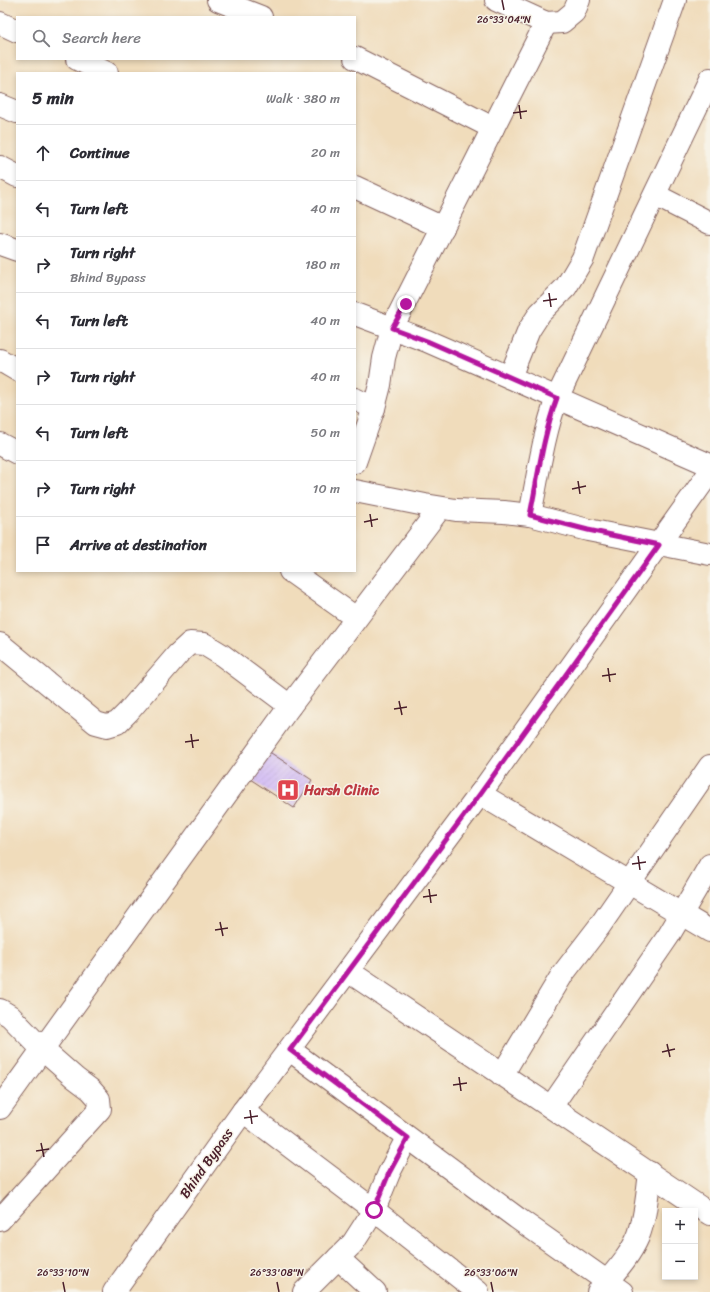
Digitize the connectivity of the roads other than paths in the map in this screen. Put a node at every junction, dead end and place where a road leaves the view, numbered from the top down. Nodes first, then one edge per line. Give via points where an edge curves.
1 (218, 0) edge
2 (496, 0) edge
3 (579, 0) edge
4 (675, 0) edge
5 (258, 16) edge
6 (0, 23) edge
7 (546, 23) junction
8 (16, 31) edge
9 (356, 59) edge
10 (79, 60) edge
11 (105, 72) edge
12 (710, 79) edge
13 (0, 105) edge
14 (16, 112) edge
15 (493, 128) junction
16 (0, 167) edge
17 (16, 175) edge
18 (356, 187) edge
19 (655, 195) junction
20 (710, 224) edge
21 (443, 228) junction
22 (0, 244) edge
23 (16, 250) edge
24 (356, 314) edge
25 (392, 328) junction
26 (0, 360) edge
27 (16, 369) edge
28 (510, 377) junction
29 (557, 398) junction
30 (365, 403) edge
31 (0, 444) edge
32 (16, 452) edge
33 (356, 456) edge
34 (710, 465) edge
35 (710, 472) edge
36 (356, 491) edge
37 (440, 508) junction
38 (530, 515) junction
39 (659, 545) junction
40 (710, 554) edge
41 (291, 572) edge
42 (356, 618) junction
43 (0, 644) edge
44 (290, 706) junction
45 (710, 766) edge
46 (480, 794) junction
47 (710, 865) edge
48 (629, 884) junction
49 (682, 913) junction
50 (710, 931) edge
51 (348, 971) junction
52 (0, 1010) edge
53 (42, 1049) junction
54 (290, 1050) junction
55 (502, 1075) junction
56 (551, 1107) junction
57 (0, 1108) edge
58 (243, 1111) junction
59 (408, 1138) junction
60 (650, 1173) junction
61 (374, 1210) junction
62 (710, 1214) edge
63 (0, 1220) edge
64 (338, 1258) junction
65 (609, 1288) edge
66 (114, 1292) edge
67 (304, 1292) edge
68 (375, 1292) edge
69 (478, 1292) edge

1 - 5 street
2 - 7 street
3 - 7 street via 574,12 562,22
4 - 28 street via 583,258 566,287 540,313 529,330
6 - 8 street
7 - 15 street
9 - 15 street
10 - 11 street
12 - 19 street
13 - 14 street
15 - 21 street
16 - 17 street
18 - 21 street
19 - 20 street
19 - 29 street
21 - 25 street
22 - 23 street
24 - 25 street
25 - 28 street
25 - 30 street via 380,386
26 - 27 street
28 - 29 street
29 - 34 street
29 - 38 street via 550,416
30 - 33 street
31 - 32 street
35 - 39 street, Bhind Bypass
36 - 37 street
37 - 38 street
37 - 42 street
38 - 39 street
39 - 40 street
39 - 46 street, Bhind Bypass
41 - 42 street
42 - 44 street
43 - 44 street via 96,723 107,726 117,723 190,643 204,644 222,655
44 - 53 street
45 - 48 street
46 - 48 street
46 - 51 street, Bhind Bypass
47 - 49 street
48 - 49 street
48 - 55 street via 562,975
49 - 50 street
49 - 56 street
51 - 54 street, Bhind Bypass
51 - 55 street
52 - 53 street via 10,1016
53 - 57 street
53 - 63 street via 91,1090 99,1099 100,1109
54 - 58 street, Bhind Bypass
54 - 59 street
55 - 56 street
56 - 60 street
58 - 61 street
58 - 66 street, Bhind Bypass
59 - 61 street via 389,1173
59 - 65 street
60 - 62 street
60 - 65 street via 644,1220 638,1238
61 - 64 street via 353,1243
61 - 69 street
64 - 67 street
64 - 68 street

